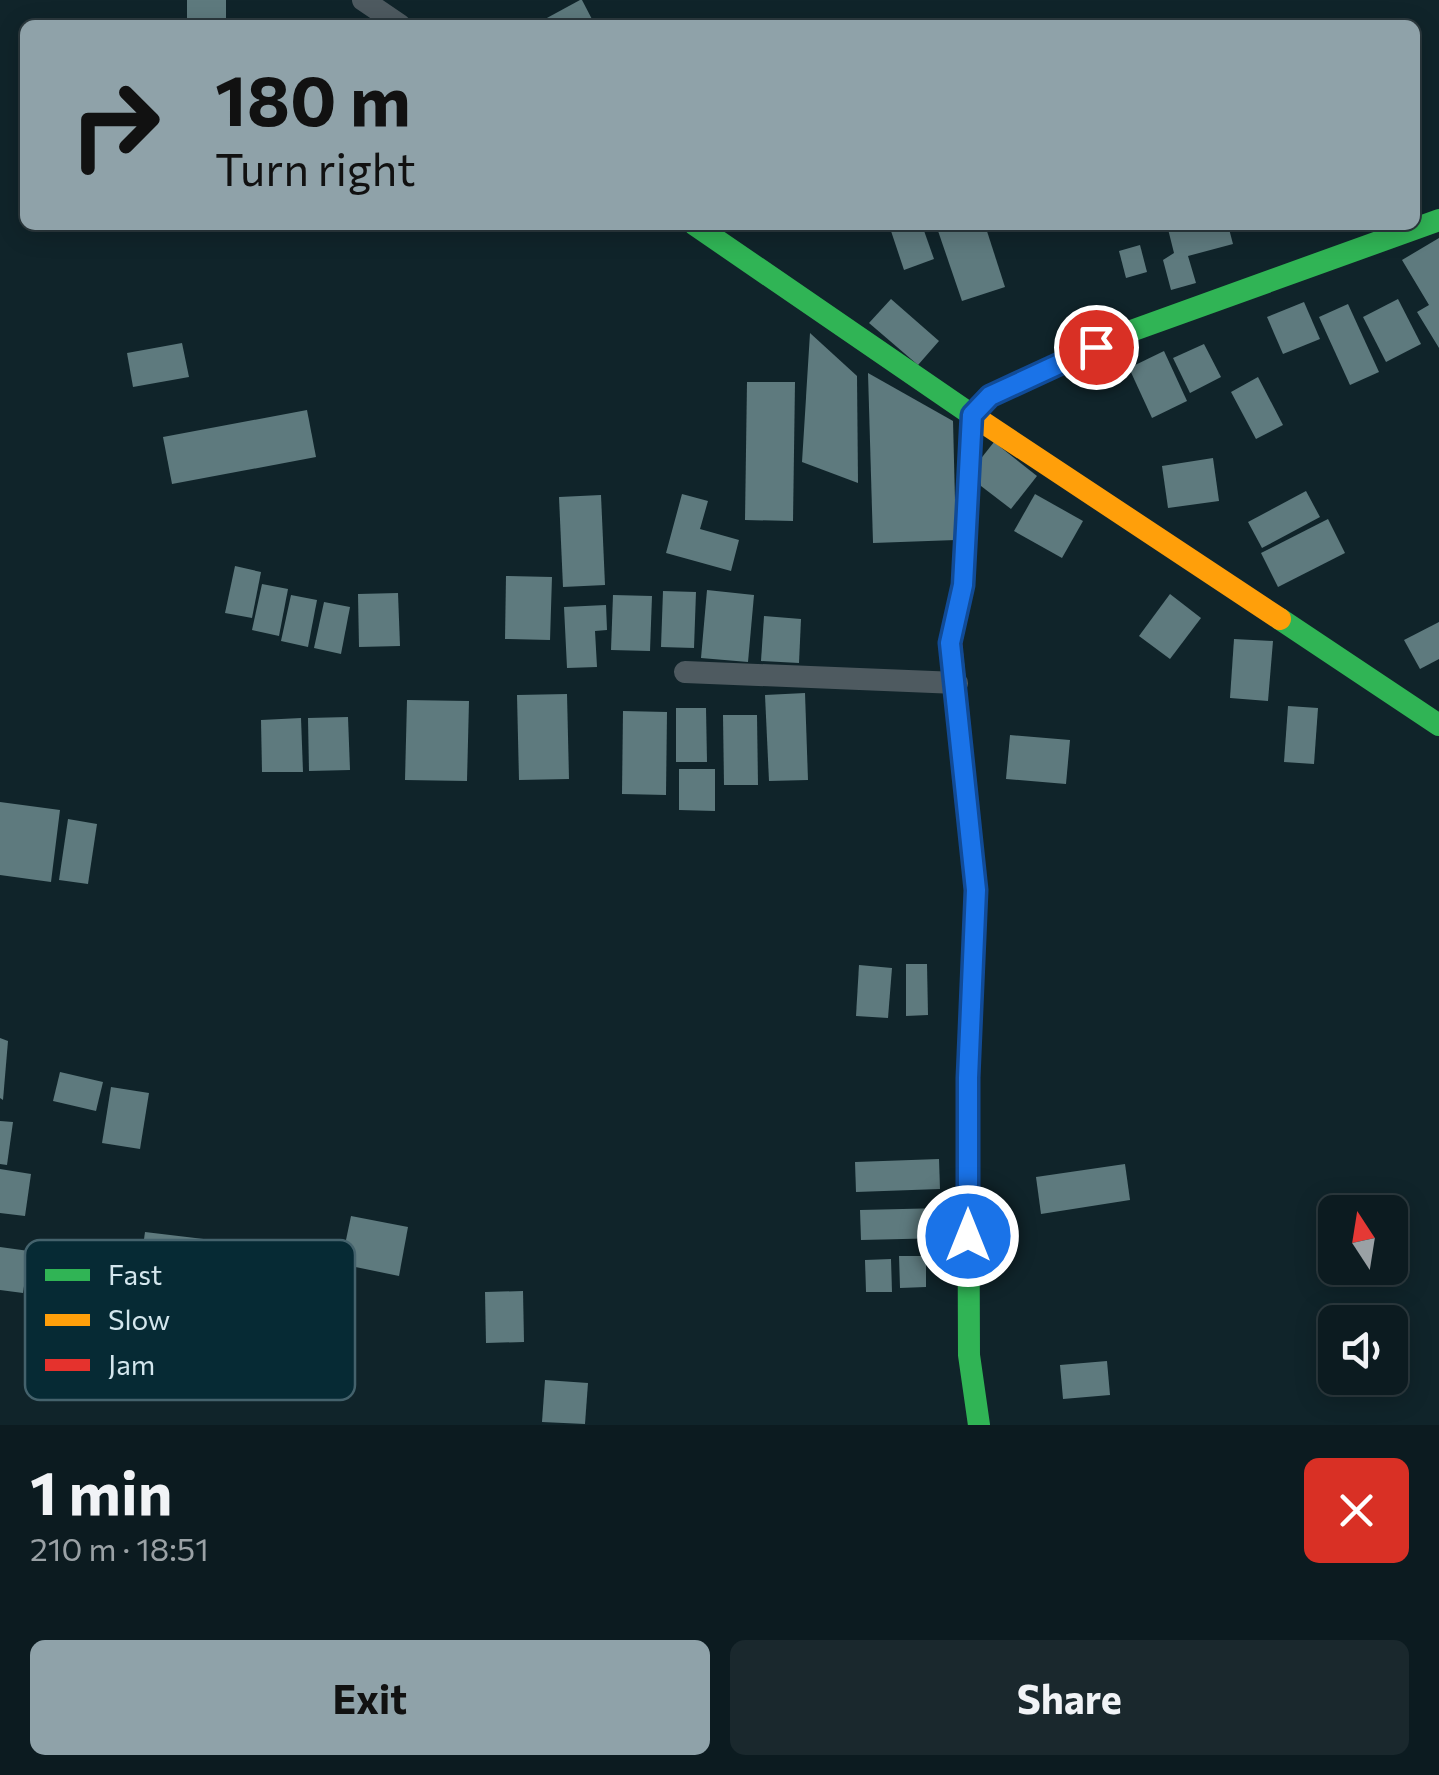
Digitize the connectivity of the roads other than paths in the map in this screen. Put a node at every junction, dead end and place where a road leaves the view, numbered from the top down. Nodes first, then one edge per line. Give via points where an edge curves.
1 (363, 0) edge
2 (393, 20) edge
3 (703, 230) edge
4 (1412, 230) edge
5 (972, 415) junction
6 (685, 672) dead end
7 (957, 683) junction
8 (1439, 725) edge
9 (979, 1425) edge

1 - 2 street
3 - 5 street
4 - 5 street via 1120,336 990,396
5 - 7 street via 963,585 950,643
5 - 8 street
6 - 7 street
7 - 9 street via 976,890 968,1315

